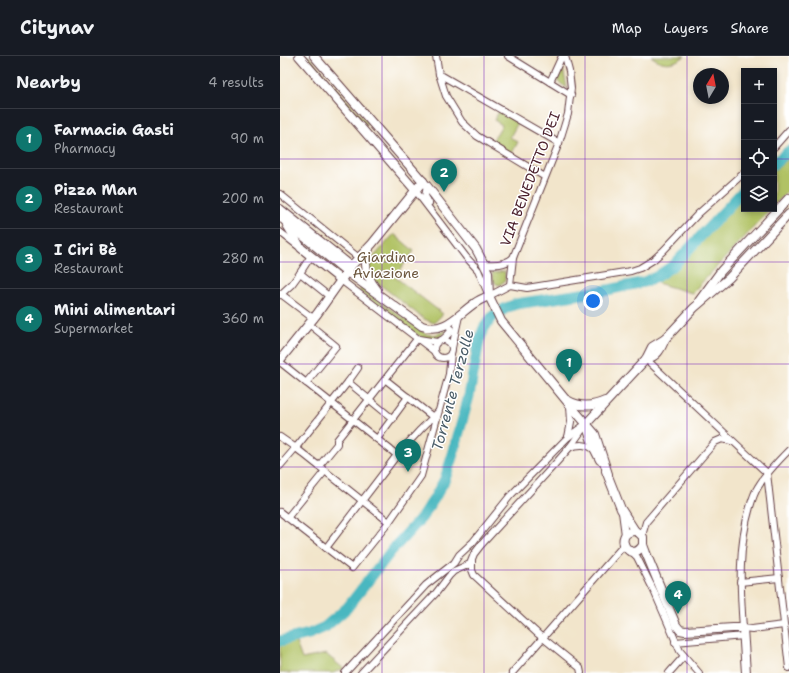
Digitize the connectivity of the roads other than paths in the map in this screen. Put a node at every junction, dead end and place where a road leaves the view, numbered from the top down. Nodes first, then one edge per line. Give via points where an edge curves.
1 (299, 56) edge
2 (314, 56) edge
3 (436, 56) edge
4 (508, 56) edge
5 (564, 56) edge
6 (329, 74) junction
7 (439, 74) junction
8 (320, 81) junction
9 (550, 82) junction
10 (571, 95) junction
11 (372, 123) junction
12 (364, 130) junction
13 (789, 130) edge
14 (559, 142) junction
15 (777, 144) edge
16 (741, 176) edge
17 (545, 177) junction
18 (425, 184) junction
19 (415, 190) junction
20 (280, 194) edge
21 (789, 198) edge
22 (280, 209) edge
23 (789, 214) edge
24 (282, 218) edge
25 (280, 232) edge
26 (372, 244) junction
27 (301, 248) junction
28 (311, 256) junction
29 (359, 258) junction
30 (512, 260) junction
31 (484, 262) junction
32 (349, 269) junction
33 (300, 273) junction
34 (341, 280) junction
35 (510, 285) junction
36 (280, 294) edge
37 (489, 296) junction
38 (330, 297) junction
39 (394, 305) junction
40 (694, 308) junction
41 (459, 316) junction
42 (311, 321) junction
43 (447, 324) junction
44 (417, 339) junction
45 (439, 341) junction
46 (452, 350) junction
47 (434, 351) junction
48 (646, 360) junction
49 (280, 361) edge
50 (358, 368) dead end
51 (386, 380) junction
52 (348, 382) junction
53 (306, 383) junction
54 (563, 397) junction
55 (408, 398) junction
56 (370, 400) junction
57 (608, 400) junction
58 (331, 403) junction
59 (570, 405) junction
60 (438, 412) junction
61 (433, 417) junction
62 (393, 419) junction
63 (353, 420) junction
64 (586, 424) junction
65 (280, 437) edge
66 (568, 437) junction
67 (377, 439) junction
68 (735, 443) junction
69 (570, 447) junction
70 (296, 448) junction
71 (595, 450) junction
72 (789, 450) edge
73 (397, 455) junction
74 (280, 466) edge
75 (319, 466) junction
76 (325, 471) junction
77 (768, 473) junction
78 (608, 474) junction
79 (756, 489) junction
80 (770, 494) junction
81 (363, 501) junction
82 (621, 509) junction
83 (280, 512) edge
84 (287, 518) junction
85 (389, 522) junction
86 (638, 534) junction
87 (625, 535) junction
88 (624, 545) junction
89 (643, 545) junction
90 (326, 548) junction
91 (631, 551) junction
92 (460, 554) junction
93 (472, 559) junction
94 (465, 566) junction
95 (779, 578) junction
96 (740, 582) junction
97 (784, 625) junction
98 (682, 631) junction
99 (743, 632) junction
100 (543, 638) junction
101 (675, 642) junction
102 (684, 656) junction
103 (789, 668) edge
104 (345, 673) edge
105 (361, 673) edge
106 (512, 673) edge
107 (581, 673) edge
108 (670, 673) edge
109 (700, 673) edge
110 (746, 673) edge

1 - 8 main road
2 - 6 main road
3 - 7 street
4 - 9 street
5 - 9 street
5 - 10 street, VIA BENEDETTO DEI via 569,71
6 - 8 street
6 - 11 main road
7 - 14 street
7 - 17 street via 449,103 465,126
8 - 12 main road
9 - 10 street
10 - 14 street, VIA BENEDETTO DEI
11 - 12 street
11 - 18 main road
12 - 19 main road
13 - 15 street
14 - 17 street, VIA BENEDETTO DEI
16 - 35 street via 698,214 653,260 636,270 527,288
17 - 30 street, VIA BENEDETTO DEI
18 - 19 main road
18 - 31 main road via 464,232
19 - 26 main road
19 - 37 street via 480,274
20 - 29 street
21 - 40 main road via 721,271
22 - 32 main road
23 - 40 main road via 729,278
24 - 27 main road
24 - 32 main road
25 - 27 street
26 - 29 main road
26 - 39 main road via 365,262 367,274 375,288
27 - 28 main road
28 - 33 street
28 - 34 main road
29 - 32 main road
30 - 31 street via 496,264
30 - 35 street, VIA BENEDETTO DEI
31 - 37 main road via 489,276
32 - 34 main road
32 - 39 main road
33 - 36 street
33 - 38 street
34 - 38 main road
34 - 44 street
35 - 37 street
36 - 42 street
37 - 41 main road
37 - 54 main road via 501,321
38 - 42 main road
39 - 43 main road via 426,328 440,328
40 - 48 main road via 665,339 652,347
41 - 43 main road
41 - 46 street
42 - 49 main road
42 - 53 street via 336,346
43 - 45 street via 451,328 450,334
44 - 45 street
44 - 47 street
44 - 51 street
45 - 46 street via 449,342
45 - 47 street via 434,346
46 - 47 street via 447,357 441,358
46 - 60 street via 449,374
48 - 57 main road
48 - 68 street
49 - 53 street
50 - 52 street
51 - 55 street
51 - 56 street
52 - 56 street
52 - 58 street
53 - 58 street
54 - 57 main road via 585,406
54 - 59 main road
55 - 61 street
55 - 62 street
56 - 62 street
56 - 63 street
57 - 64 main road
58 - 63 street
58 - 70 street
59 - 64 main road
59 - 66 street via 571,422
60 - 61 street
60 - 85 street via 421,476
61 - 73 street
62 - 67 street
63 - 67 street
63 - 75 street
64 - 66 street
64 - 69 street
64 - 71 main road
64 - 78 main road via 598,439
65 - 70 street
66 - 92 street via 504,502 473,542
67 - 73 street
68 - 77 street
68 - 86 street via 725,438 715,442
69 - 71 street via 585,445
69 - 93 street via 481,545
70 - 74 street
70 - 75 street
71 - 78 main road
72 - 77 street
73 - 81 street
75 - 76 street
76 - 81 street
76 - 84 street
77 - 79 street
77 - 80 street
78 - 82 main road
79 - 80 street via 766,489
79 - 96 street via 742,543
80 - 95 street
81 - 85 street
81 - 90 street
82 - 86 main road
82 - 87 street
83 - 84 street
84 - 90 street
85 - 90 street via 352,568
86 - 87 main road via 631,531
86 - 89 main road via 643,540
87 - 88 main road
88 - 91 main road
88 - 100 street
89 - 91 main road via 638,550
89 - 98 main road via 674,623
91 - 101 street via 637,557 654,591
92 - 93 street via 469,553
92 - 94 street via 458,562
92 - 104 street via 451,566 426,585
93 - 94 street via 469,565
93 - 100 street via 474,575
94 - 105 street via 449,576
95 - 96 street
95 - 97 street
96 - 99 street
97 - 99 street
97 - 103 street
98 - 99 main road via 733,628
98 - 101 street
99 - 101 street
99 - 110 main road
100 - 106 street
100 - 107 street via 580,668
101 - 102 street
102 - 108 street
102 - 109 street

